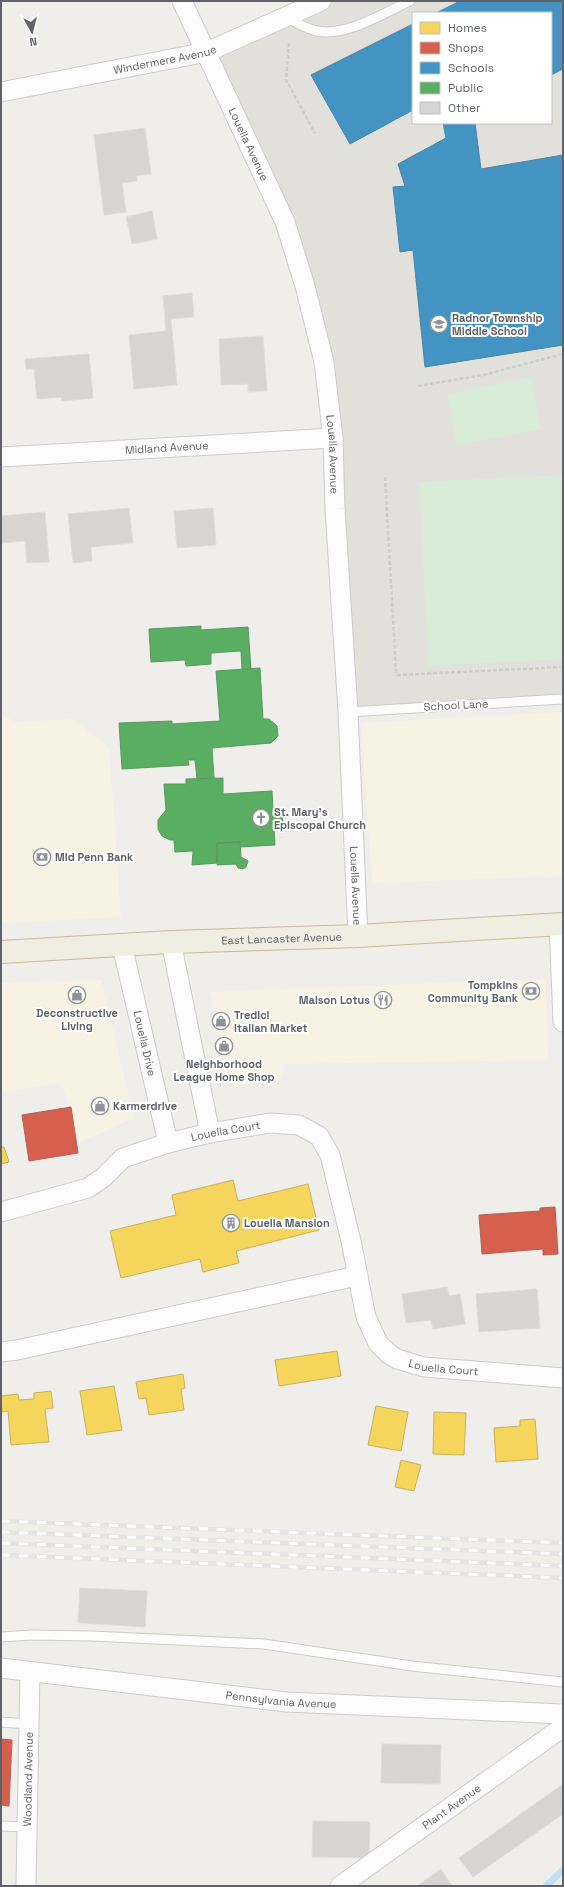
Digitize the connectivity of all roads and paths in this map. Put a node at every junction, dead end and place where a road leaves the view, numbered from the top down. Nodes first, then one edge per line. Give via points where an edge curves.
1 (182, 1) edge
2 (321, 1) edge
3 (410, 1) edge
4 (284, 17) junction
5 (289, 43) dead end
6 (207, 52) junction
7 (1, 92) edge
8 (315, 133) dead end
9 (563, 354) edge
10 (418, 386) dead end
11 (333, 438) junction
12 (1, 457) edge
13 (385, 477) dead end
14 (563, 667) edge
15 (563, 699) edge
16 (348, 712) junction
17 (561, 924) edge
18 (358, 936) junction
19 (171, 942) junction
20 (122, 945) junction
21 (1, 952) edge
22 (563, 1022) edge
23 (210, 1133) junction
24 (168, 1143) junction
25 (1, 1212) edge
26 (357, 1276) junction
27 (1, 1352) edge
28 (563, 1378) edge
29 (1, 1637) edge
30 (1, 1668) edge
31 (30, 1672) junction
32 (563, 1682) edge
33 (563, 1714) edge
34 (1, 1722) edge
35 (29, 1724) junction
36 (563, 1727) edge
37 (1, 1826) edge
38 (27, 1827) junction
39 (26, 1886) edge
40 (340, 1886) edge

1 - 6 street, Louella Avenue
2 - 4 street, Windermere Avenue
3 - 4 lane via 339,31 316,31
4 - 6 street, Windermere Avenue
5 - 8 path via 286,80
6 - 7 street, Windermere Avenue
6 - 11 street, Louella Avenue via 285,222 305,286 324,362
9 - 10 path via 483,375
11 - 12 street, Midland Avenue
11 - 16 street, Louella Avenue
13 - 14 path via 398,675
15 - 16 lane, School Lane
16 - 18 street, Louella Avenue
17 - 18 highway, East Lancaster Avenue
17 - 22 street
18 - 19 highway, East Lancaster Avenue
19 - 20 highway, East Lancaster Avenue
19 - 23 street
20 - 21 highway, East Lancaster Avenue
20 - 24 street, Louella Drive
23 - 24 street, Louella Court
23 - 26 street, Louella Court via 270,1123 288,1123 299,1124 319,1136 330,1155
24 - 25 street, Louella Court via 123,1158 104,1177 88,1188
26 - 27 street
26 - 28 street, Louella Court via 366,1317 373,1334 383,1349 397,1359 424,1367
29 - 32 lane via 77,1636 264,1644 412,1666
30 - 31 street, Pennsylvania Avenue
31 - 33 street, Pennsylvania Avenue via 287,1702
31 - 35 street, Woodland Avenue
34 - 35 lane
35 - 38 street, Woodland Avenue
36 - 40 street, Plant Avenue
37 - 38 lane
38 - 39 street, Woodland Avenue

